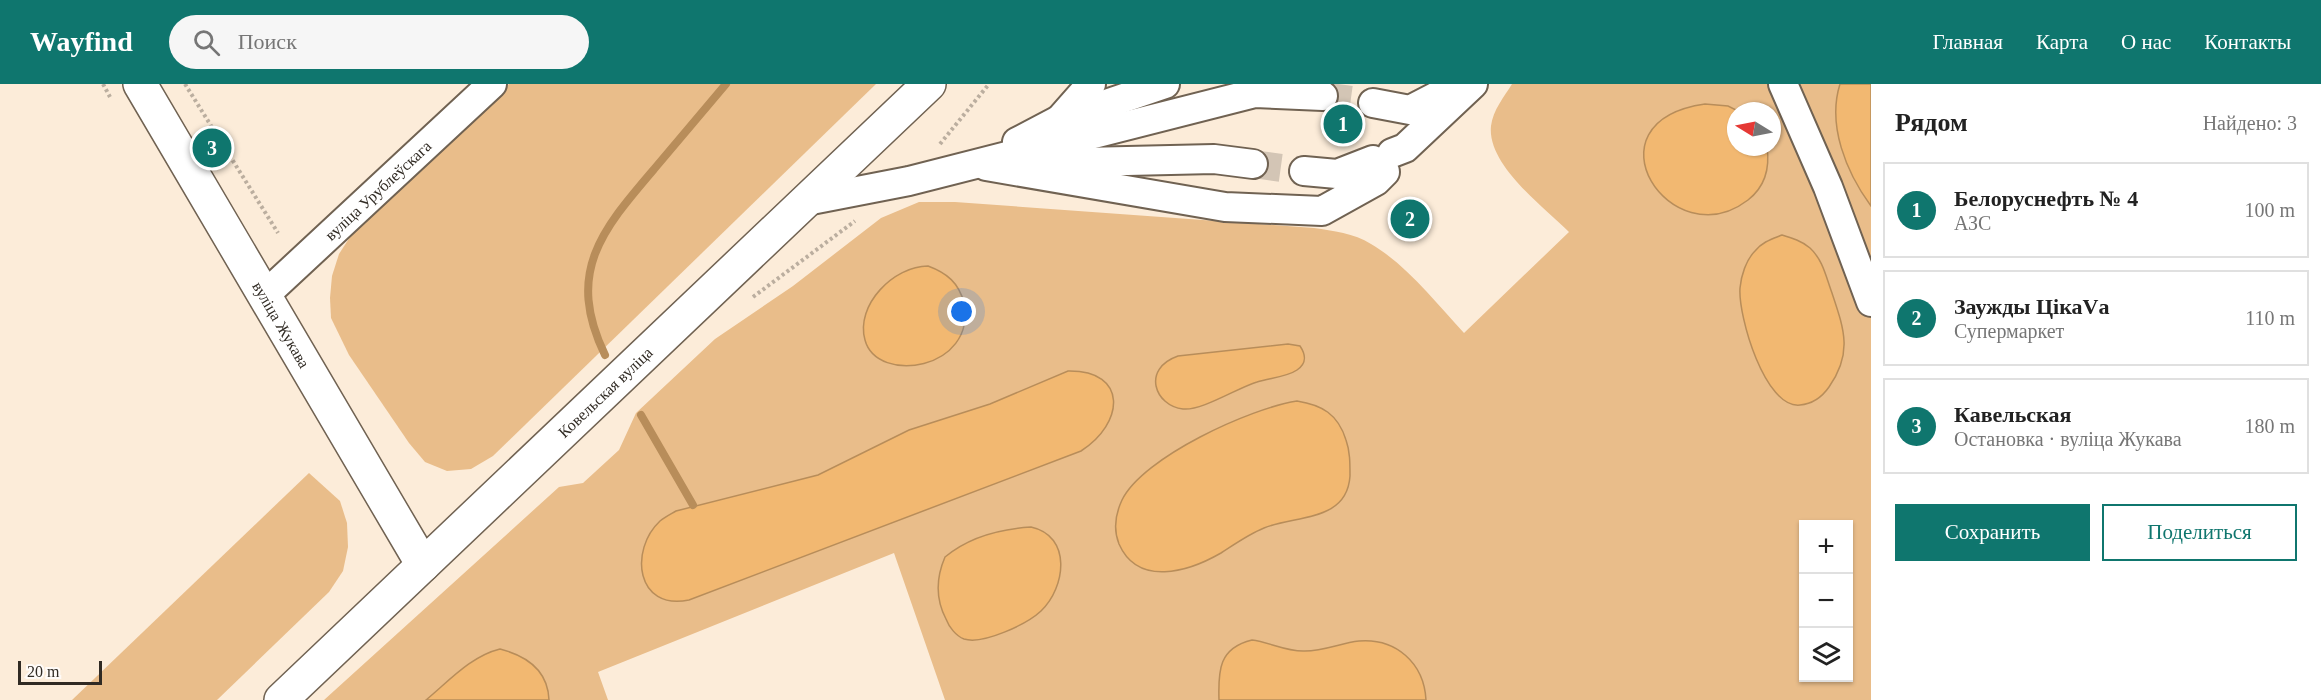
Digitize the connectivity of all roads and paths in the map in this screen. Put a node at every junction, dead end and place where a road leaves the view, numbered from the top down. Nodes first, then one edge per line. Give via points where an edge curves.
1 (140, 84) edge
2 (185, 84) edge
3 (492, 84) edge
4 (928, 84) edge
5 (1091, 84) edge
6 (1165, 84) edge
7 (1459, 84) edge
8 (1473, 84) edge
9 (1783, 84) edge
10 (1323, 96) tunnel mouth
11 (1373, 104) tunnel mouth
12 (1059, 120) junction
13 (1390, 158) junction
14 (975, 164) junction
15 (1253, 164) tunnel mouth
16 (1304, 171) tunnel mouth
17 (806, 201) junction
18 (279, 233) dead end
19 (265, 295) junction
20 (1871, 302) edge
21 (423, 565) junction
22 (281, 700) edge

1 - 19 main road, вуліца Жукава
2 - 18 path
3 - 19 street, вуліца Урублеўскага
4 - 17 main road, Ковельская вуліца
5 - 12 street
6 - 12 street
7 - 11 street via 1410,110
8 - 13 street
9 - 20 street via 1824,177
10 - 14 street via 1255,93
12 - 14 street
13 - 14 street via 1376,182 1322,211 1225,207
13 - 16 street via 1336,174
14 - 15 street via 1214,159
14 - 17 street
17 - 21 main road, Ковельская вуліца
19 - 21 main road, вуліца Жукава
21 - 22 main road, Ковельская вуліца

